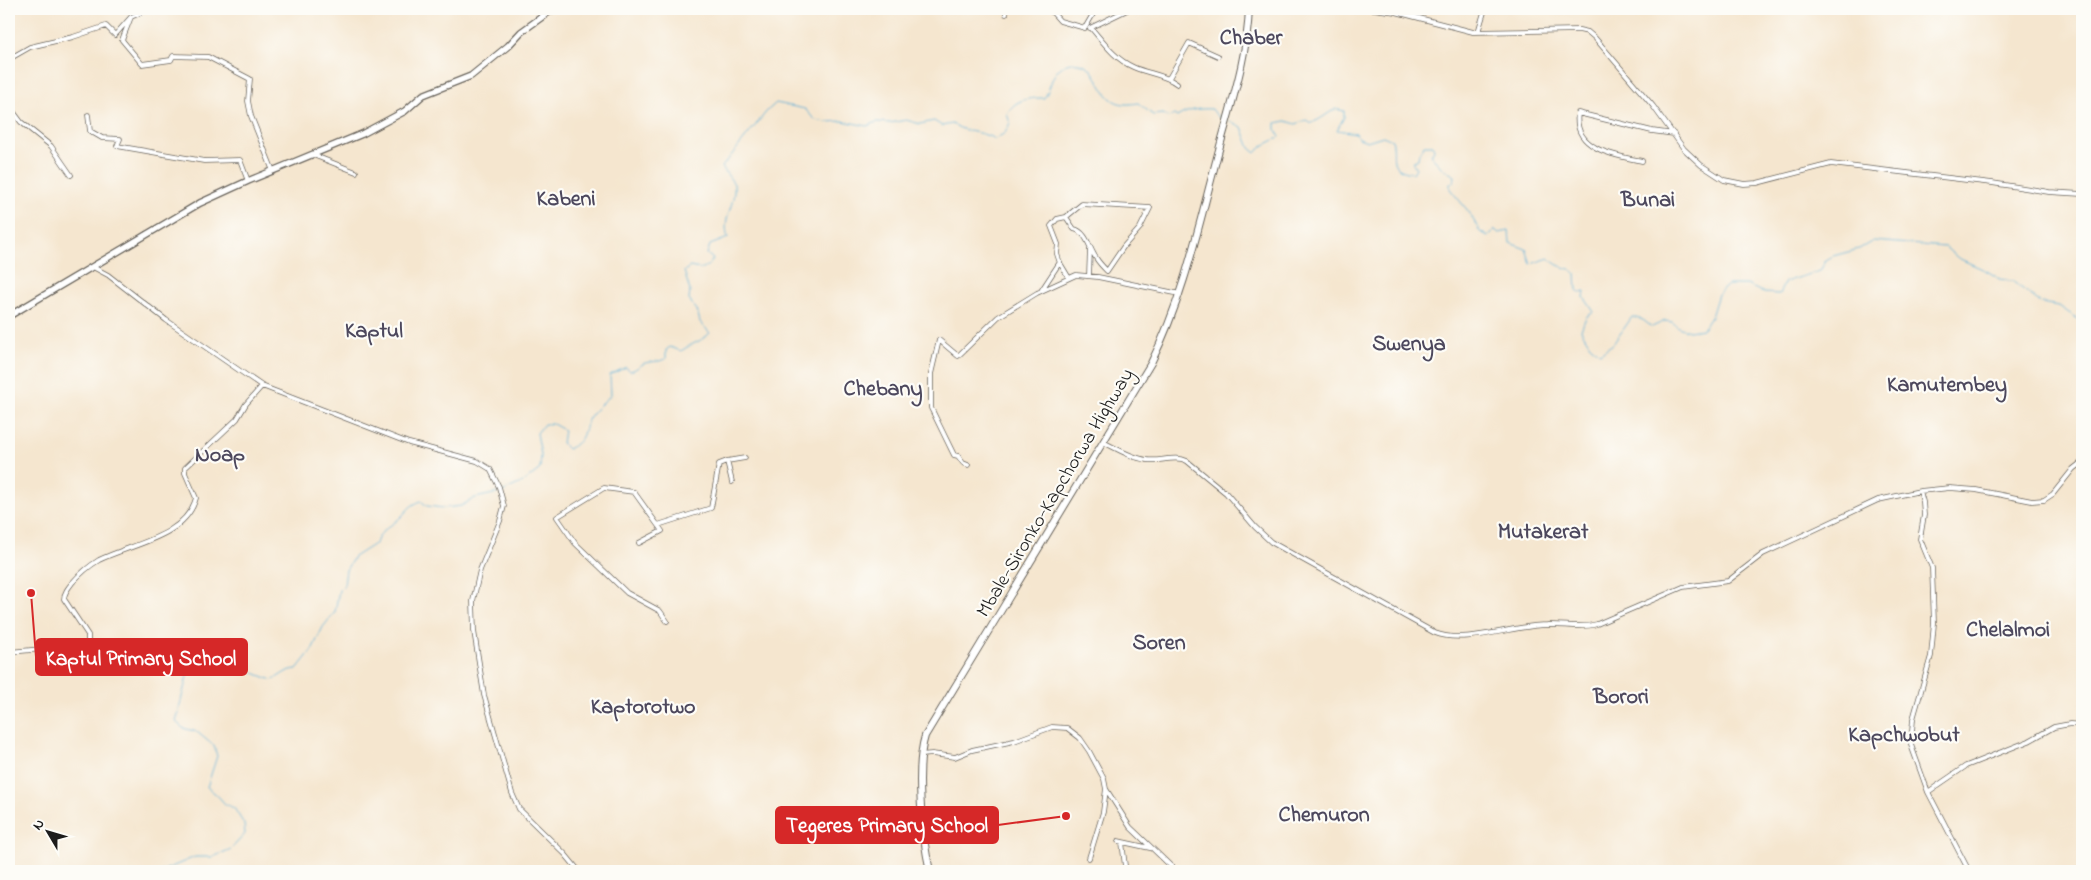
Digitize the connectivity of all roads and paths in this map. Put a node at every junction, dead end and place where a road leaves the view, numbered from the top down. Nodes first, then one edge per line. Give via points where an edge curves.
1 (149, 9) edge
2 (553, 9) edge
3 (1043, 9) edge
4 (1096, 9) edge
5 (1129, 9) edge
6 (1249, 9) edge
7 (1373, 9) edge
8 (1486, 9) edge
9 (1052, 10) edge
10 (1391, 10) edge
11 (131, 17) junction
12 (1085, 28) junction
13 (1092, 29) junction
14 (1478, 32) junction
15 (1218, 56) dead end
16 (9, 59) edge
17 (1169, 78) junction
18 (1177, 84) dead end
19 (9, 106) edge
20 (88, 115) dead end
21 (1674, 134) junction
22 (313, 155) junction
23 (1642, 161) dead end
24 (273, 171) junction
25 (356, 172) dead end
26 (71, 176) dead end
27 (248, 181) junction
28 (2082, 194) edge
29 (1066, 218) junction
30 (1090, 249) junction
31 (1060, 262) junction
32 (93, 267) junction
33 (1089, 276) junction
34 (1069, 278) junction
35 (1041, 291) junction
36 (1180, 294) junction
37 (9, 316) edge
38 (262, 386) junction
39 (1103, 442) junction
40 (745, 458) dead end
41 (727, 461) junction
42 (2082, 462) edge
43 (968, 465) dead end
44 (732, 482) dead end
45 (1920, 491) junction
46 (658, 525) junction
47 (639, 543) dead end
48 (667, 621) dead end
49 (9, 652) edge
50 (2082, 724) edge
51 (921, 755) junction
52 (1106, 789) junction
53 (1928, 792) junction
54 (1151, 848) junction
55 (1089, 858) dead end
56 (579, 871) edge
57 (930, 871) edge
58 (1128, 871) edge
59 (1177, 871) edge
60 (1968, 871) edge

1 - 11 street
2 - 22 street via 471,76 424,95 405,111
3 - 9 street
4 - 12 street
5 - 13 street
6 - 36 main road, Mbale-Sironko-Kapchorwa Highway via 1241,71
7 - 10 street
8 - 14 street
9 - 12 street via 1060,20
10 - 14 street
11 - 16 street via 114,35 106,26 30,47
11 - 24 street via 122,40 142,64 171,60 173,56 208,57 250,79 248,101 251,116
12 - 13 street
13 - 17 street via 1114,55 1133,67
14 - 21 street via 1588,32 1632,80
15 - 17 street via 1189,43
17 - 18 street
19 - 26 street via 20,122 51,146
20 - 27 street via 90,131 102,138 120,139 117,146 204,161 240,160
21 - 23 street via 1578,113 1580,132 1590,144 1606,153
21 - 28 street via 1701,165 1734,183 1757,183 1831,164
22 - 24 street
22 - 25 street
24 - 27 street
27 - 32 street via 185,211
29 - 30 street via 1074,229 1079,230
29 - 30 street via 1082,204 1150,208 1140,228 1107,271
29 - 31 street via 1057,219 1051,226
30 - 33 street
31 - 34 street
31 - 35 street
32 - 37 street
32 - 38 street
33 - 34 street via 1076,274
33 - 36 street
34 - 35 street
35 - 43 street via 998,317 958,356 939,340 931,374 931,408 954,455
36 - 39 main road, Mbale-Sironko-Kapchorwa Highway via 1151,363
38 - 49 street via 237,419 185,468 196,498 185,516 157,538 96,562 68,588 64,599 88,635 88,643
38 - 56 street via 409,443 484,464 494,474 504,501 473,601 484,695 519,810
39 - 45 street via 1146,460 1187,460 1226,493 1271,542 1435,633 1452,638 1533,626 1597,624 1683,587 1728,581 1763,554 1827,523 1878,500
39 - 51 main road, Mbale-Sironko-Kapchorwa Highway via 947,698 925,736
40 - 41 street
41 - 44 street
41 - 46 street via 719,464 711,508
42 - 45 street via 2044,500 2032,501 1950,488
45 - 53 street via 1924,516 1920,539 1932,568 1934,623 1931,656 1911,736 1912,749
46 - 47 street via 662,531
46 - 48 street via 634,492 604,488 557,517 575,543 627,593 660,611
50 - 53 street via 2054,727 2029,741 1966,766
51 - 52 street via 955,757 1014,741 1052,726 1063,726 1084,744 1104,779
51 - 57 main road, Mbale-Sironko-Kapchorwa Highway via 924,836
52 - 54 street via 1130,827
52 - 55 street via 1103,812
53 - 60 street
54 - 58 street via 1120,841
54 - 59 street

